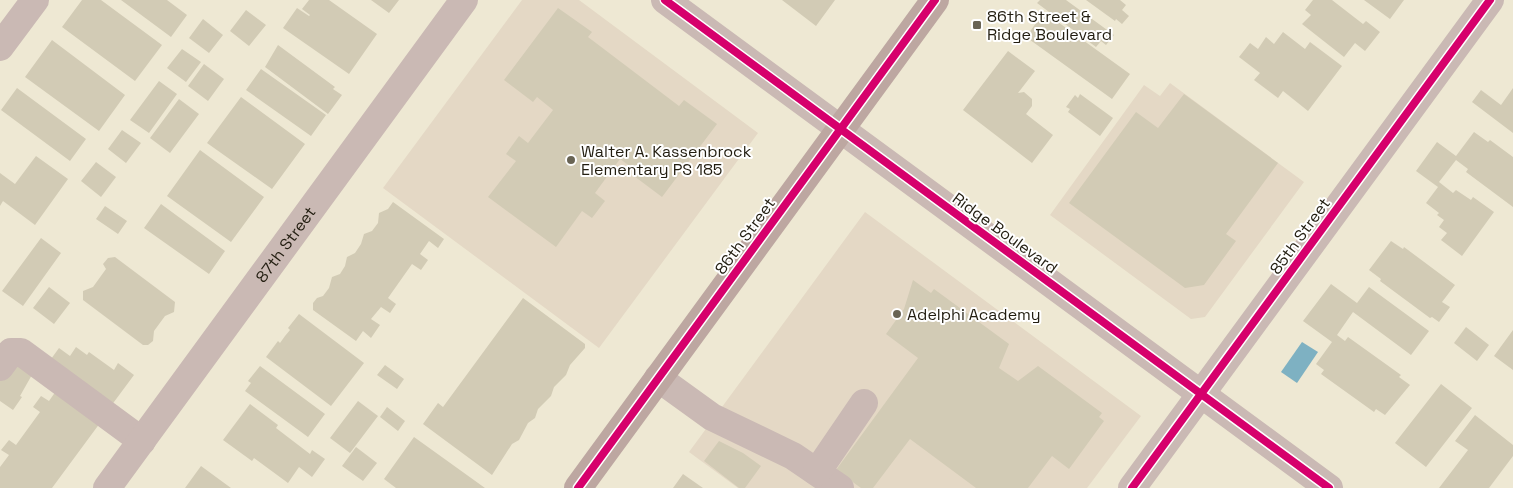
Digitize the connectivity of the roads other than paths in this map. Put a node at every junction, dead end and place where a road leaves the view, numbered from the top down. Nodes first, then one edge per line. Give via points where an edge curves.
1 (35, 0) edge
2 (464, 0) edge
3 (664, 0) edge
4 (935, 0) edge
5 (1490, 0) edge
6 (0, 47) edge
7 (840, 129) junction
8 (0, 368) edge
9 (658, 378) junction
10 (1202, 394) junction
11 (864, 403) dead end
12 (142, 440) junction
13 (817, 472) junction
14 (107, 488) edge
15 (578, 488) edge
16 (840, 488) edge
17 (1132, 488) edge
18 (1329, 488) edge

1 - 6 street
2 - 12 street, 87th Street
3 - 7 street, Ridge Boulevard
4 - 7 main road, 86th Street
5 - 10 street, 85th Street
7 - 9 main road, 86th Street
7 - 10 street, Ridge Boulevard
8 - 12 street via 11,352 20,352
9 - 13 street via 712,417 779,448
9 - 15 main road, 86th Street
10 - 17 street, 85th Street
10 - 18 street, Ridge Boulevard
11 - 13 street
12 - 14 street, 87th Street
13 - 16 street

